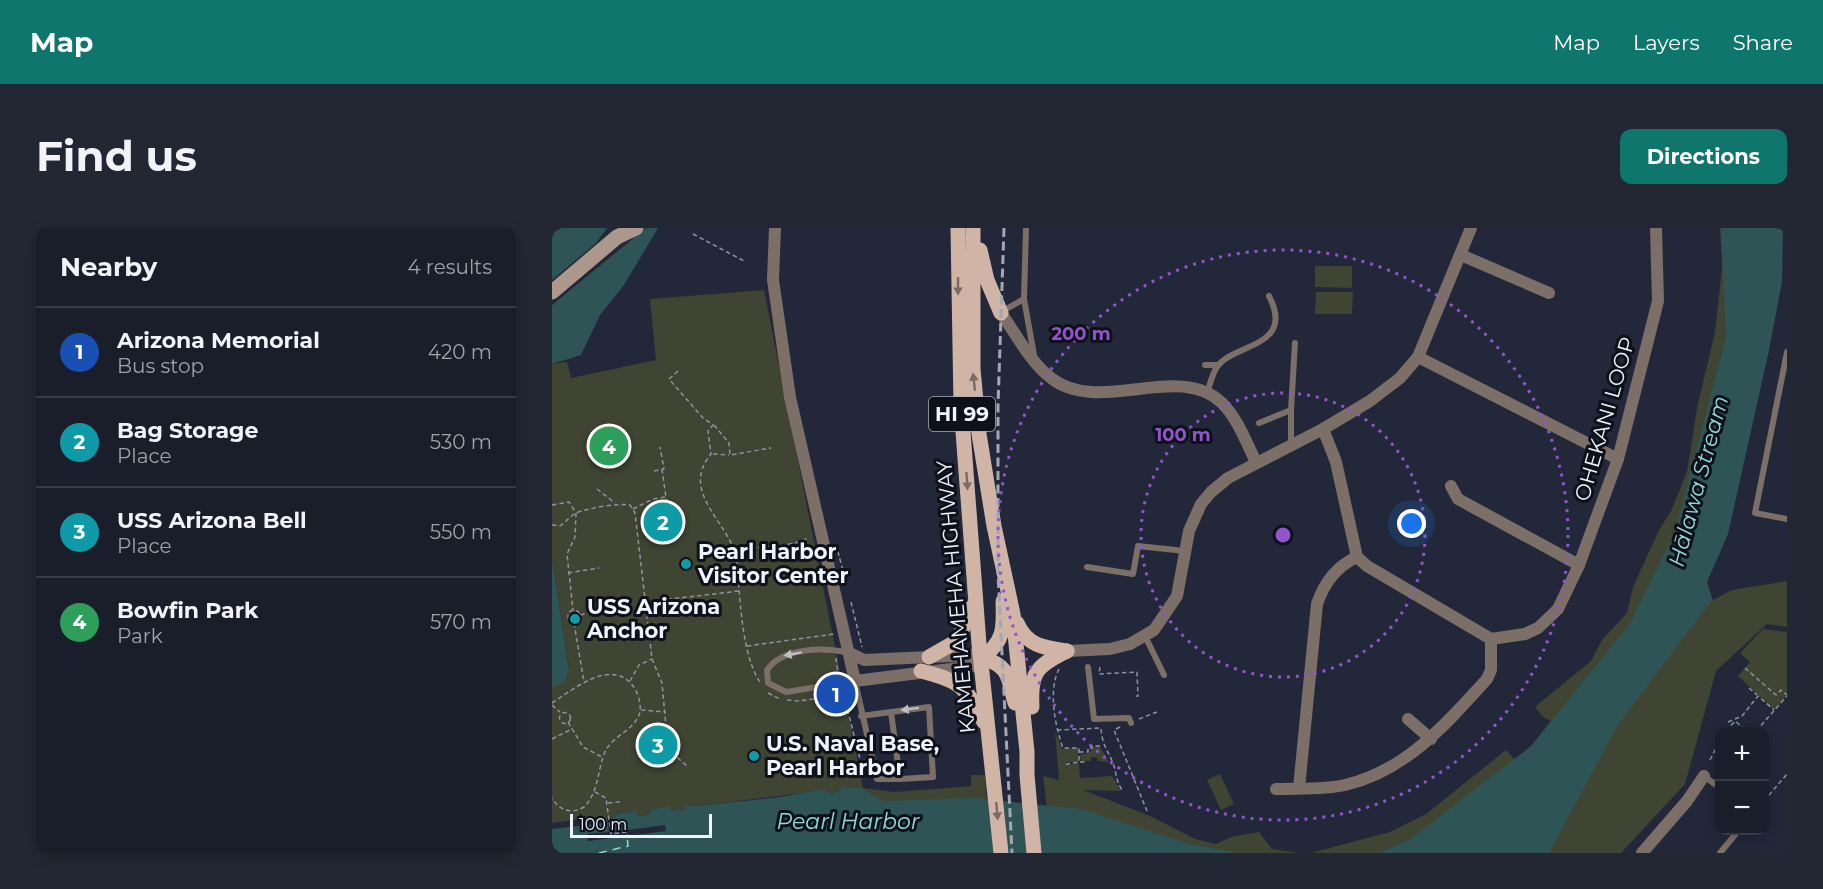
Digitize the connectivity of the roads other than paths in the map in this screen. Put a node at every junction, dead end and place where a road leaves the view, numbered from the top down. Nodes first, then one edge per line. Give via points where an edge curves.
1 (636, 228) edge
2 (775, 228) edge
3 (958, 228) edge
4 (974, 228) edge
5 (1026, 228) edge
6 (1471, 228) edge
7 (1656, 228) edge
8 (621, 231) edge
9 (1461, 255) junction
10 (552, 292) edge
11 (1549, 293) dead end
12 (1269, 296) dead end
13 (1024, 300) junction
14 (1001, 312) junction
15 (1296, 343) dead end
16 (1787, 352) edge
17 (1418, 357) junction
18 (1036, 362) junction
19 (1205, 365) dead end
20 (1218, 365) junction
21 (1207, 393) junction
22 (1291, 410) junction
23 (1259, 423) dead end
24 (1323, 429) junction
25 (1291, 446) junction
26 (1618, 459) junction
27 (1256, 462) junction
28 (1451, 486) dead end
29 (1787, 519) edge
30 (1186, 551) junction
31 (1357, 557) junction
32 (1002, 565) junction
33 (1579, 565) junction
34 (1087, 567) dead end
35 (975, 600) junction
36 (1013, 614) junction
37 (1145, 636) junction
38 (1491, 639) junction
39 (1067, 651) junction
40 (850, 653) junction
41 (982, 658) junction
42 (925, 664) junction
43 (1088, 667) dead end
44 (1164, 675) dead end
45 (855, 681) junction
46 (891, 712) junction
47 (861, 716) junction
48 (1408, 719) dead end
49 (1131, 723) dead end
50 (988, 728) junction
51 (1024, 728) junction
52 (1431, 740) junction
53 (1028, 752) junction
54 (1704, 776) joint
55 (900, 779) junction
56 (1715, 785) edge
57 (1299, 788) junction
58 (1276, 789) dead end
59 (1736, 835) edge
60 (1001, 853) edge
61 (1034, 853) edge
62 (1642, 853) edge
63 (1720, 853) edge

1 - 8 street
2 - 40 street via 773,280 790,397
3 -> 35 main road, KAMEHAMEHA HIGHWAY / HI 99 via 961,405
4 - 14 main road via 982,267
32 -> 4 main road, KAMEHAMEHA HIGHWAY / HI 99 via 979,434 973,369
5 - 13 lane
6 - 9 street
7 - 26 street, OHEKANI LOOP via 1658,301
8 - 10 street
9 - 11 street
9 - 17 street
12 - 20 lane via 1275,318 1272,330 1264,339
13 - 14 lane
13 - 18 lane
14 - 18 street
15 - 22 lane
16 - 29 lane via 1755,513
17 - 24 street via 1386,390
17 - 26 street
18 - 21 street via 1051,378 1084,391 1169,387
19 - 20 lane
20 - 21 lane
21 - 27 street via 1221,402 1234,419
22 - 23 lane
22 - 25 lane
24 - 25 street
24 - 31 street via 1336,462
25 - 27 street
26 - 33 street, OHEKANI LOOP
27 - 30 street via 1228,478 1202,504 1189,531
28 - 33 street via 1458,499
30 - 34 lane via 1138,546 1133,574
30 - 37 street via 1177,596 1154,630
31 - 38 street
31 - 57 street via 1344,563 1331,577 1317,604
32 - 36 main road, KAMEHAMEHA HIGHWAY / HI 99
32 - 41 main road via 1003,634 995,649
33 - 38 street, OHEKANI LOOP via 1558,609 1538,628
35 - 41 main road, KAMEHAMEHA HIGHWAY / HI 99
35 - 42 main road via 957,641
36 - 39 main road via 1029,642
36 - 51 main road, KAMEHAMEHA HIGHWAY / HI 99
37 - 39 street via 1110,649
37 - 44 lane
38 - 52 street via 1491,670 1487,679
39 - 53 main road via 1040,667 1032,677
40 - 42 street via 864,660
40 - 45 street
40 -> 45 lane via 834,649 787,654 774,660 767,670 768,682 786,692
41 - 42 street via 973,655
41 - 50 main road, KAMEHAMEHA HIGHWAY / HI 99
41 - 51 main road via 1007,672
42 - 45 street
42 - 50 main road via 970,695
43 - 49 lane via 1094,719 1129,718
45 - 47 lane
46 - 47 lane
46 - 55 lane
55 -> 46 lane via 933,777 928,707
47 - 55 lane via 877,779
48 - 52 street
50 -> 60 main road, KAMEHAMEHA HIGHWAY / HI 99
51 - 53 main road, KAMEHAMEHA HIGHWAY / HI 99
52 - 57 street via 1387,768 1345,785
53 - 61 main road, KAMEHAMEHA HIGHWAY / HI 99
54 - 56 lane
54 - 62 street via 1688,801
57 - 58 street
59 - 63 lane

